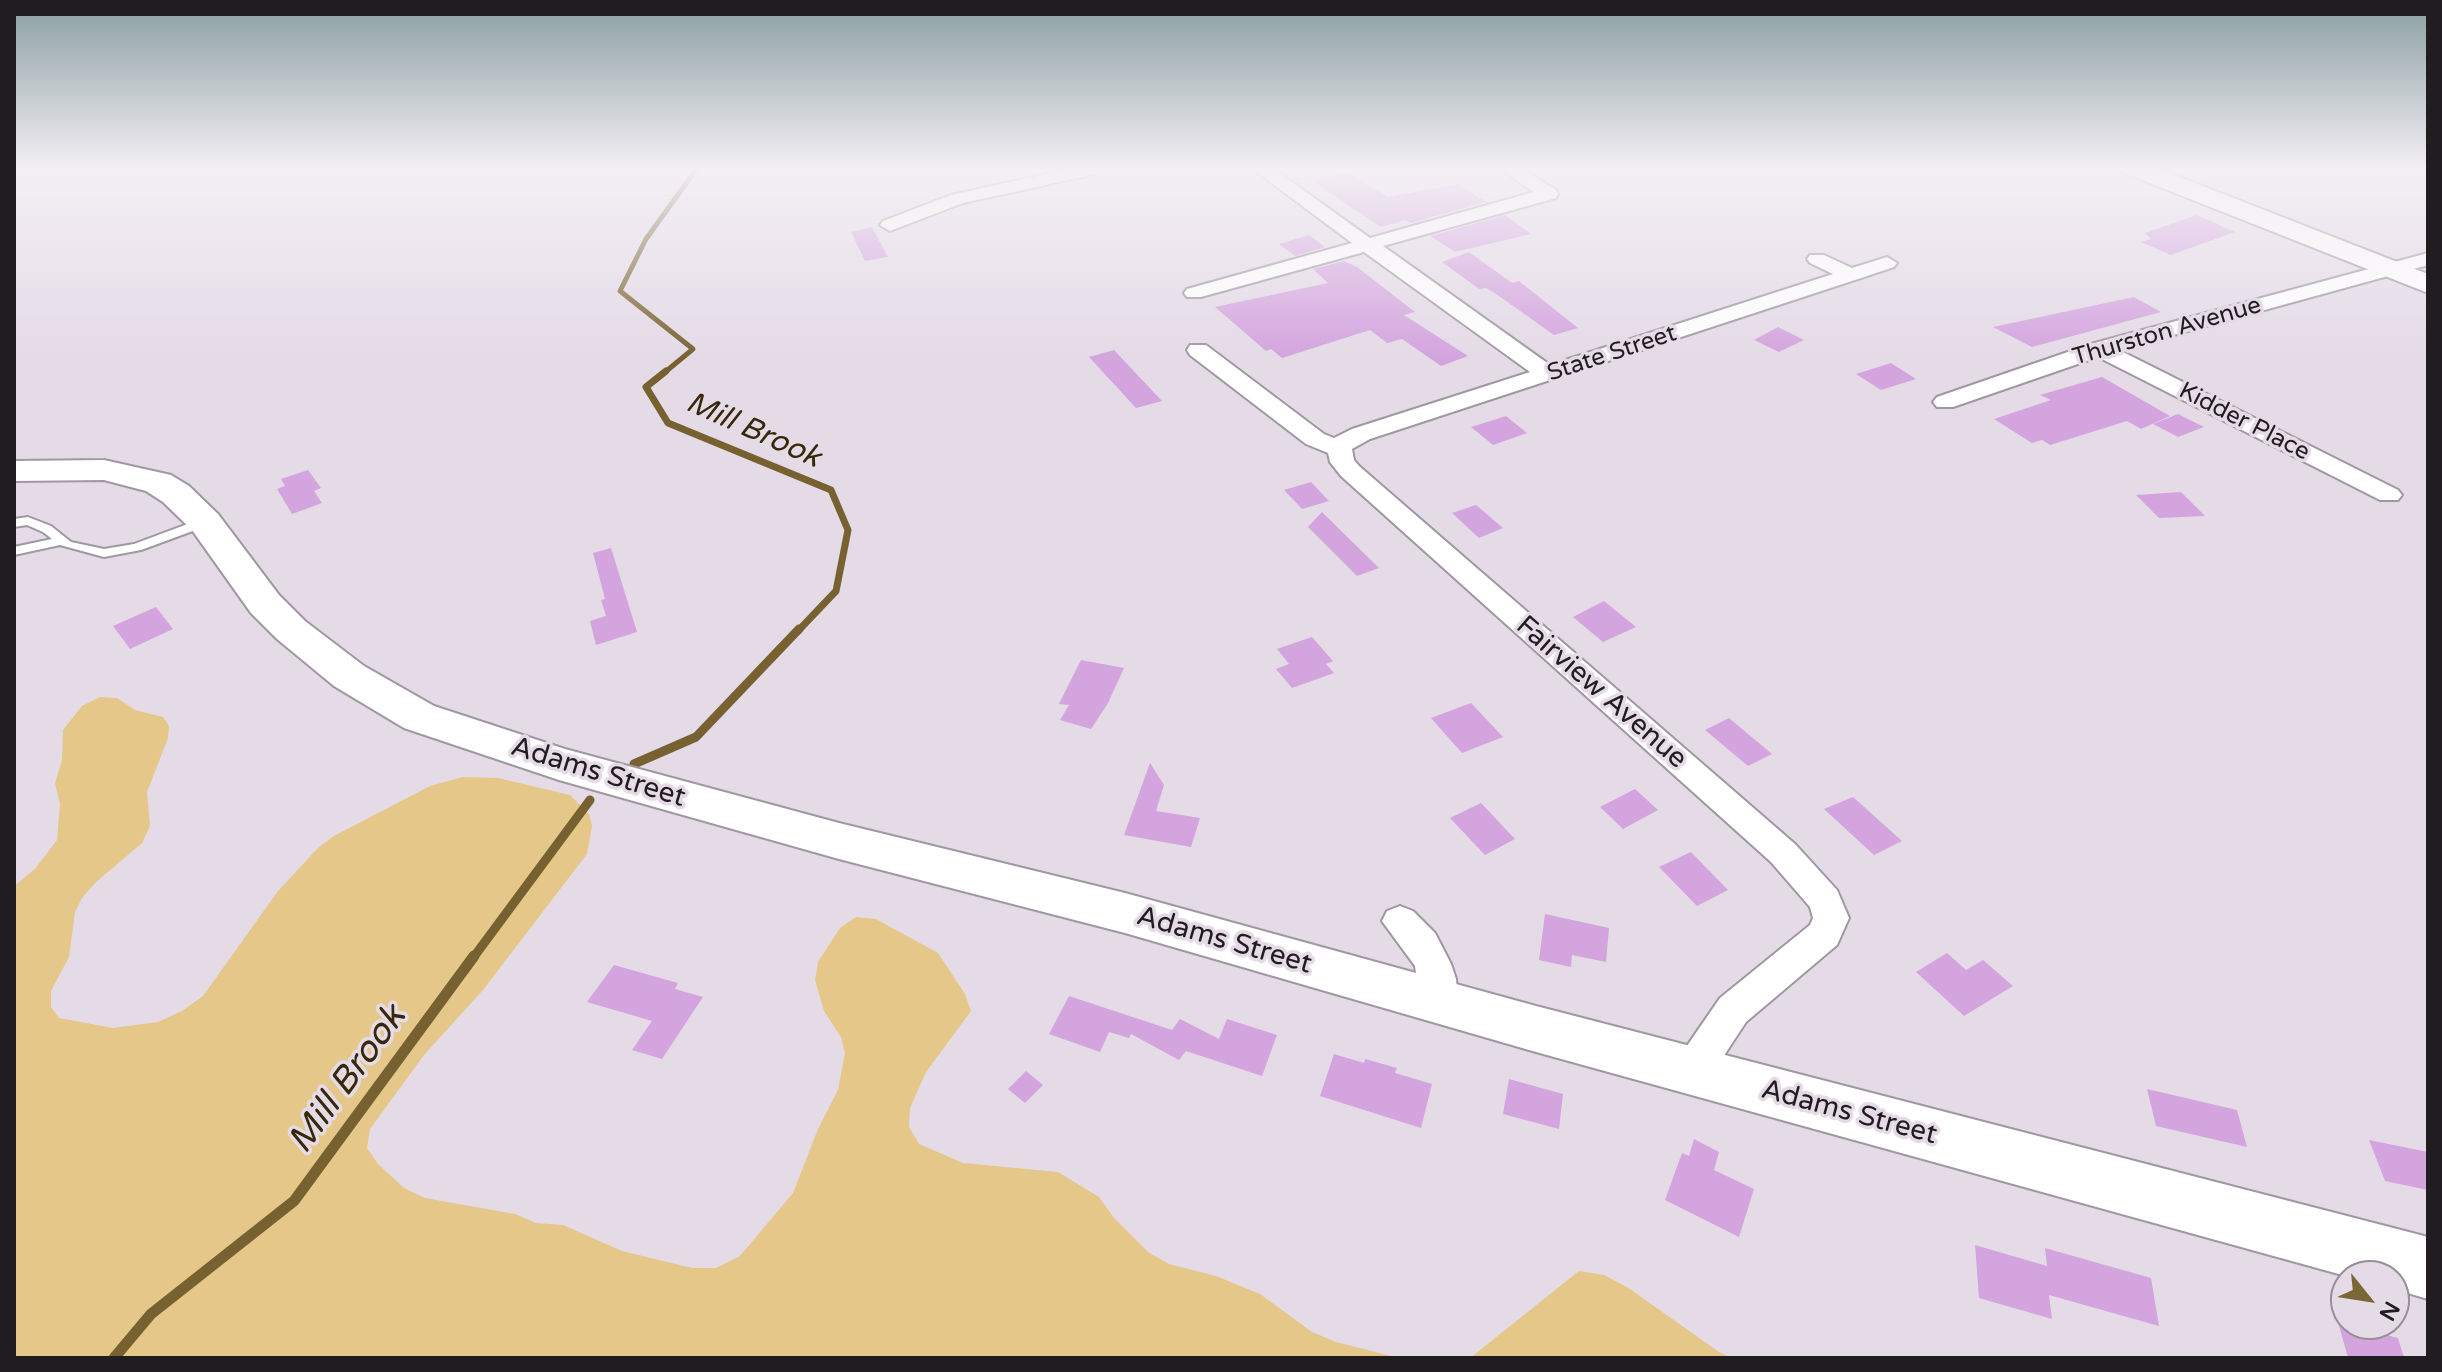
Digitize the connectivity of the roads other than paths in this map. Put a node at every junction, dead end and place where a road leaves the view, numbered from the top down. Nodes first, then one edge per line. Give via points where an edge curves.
1 (1347, 231) edge
2 (1416, 231) edge
3 (2294, 231) edge
4 (1366, 245) junction
5 (1817, 259) dead end
6 (2428, 259) edge
7 (1887, 263) dead end
8 (2390, 269) junction
9 (1851, 275) junction
10 (2428, 284) edge
11 (1194, 293) dead end
12 (2099, 349) junction
13 (1198, 350) dead end
14 (1548, 374) junction
15 (1945, 402) dead end
16 (1340, 449) junction
17 (14, 471) edge
18 (2389, 495) dead end
19 (205, 522) junction
20 (14, 523) edge
21 (62, 541) junction
22 (14, 551) edge
23 (1400, 921) dead end
24 (1439, 1002) junction
25 (1692, 1071) junction
26 (2428, 1268) edge

1 - 4 street
2 - 4 street
3 - 8 street
4 - 11 street
4 - 14 street
5 - 9 street
6 - 8 street, Thurston Avenue
7 - 9 street, State Street
8 - 10 street
8 - 12 street, Thurston Avenue
9 - 14 street, State Street
12 - 15 street, Thurston Avenue
12 - 18 street, Kidder Place
13 - 16 street, Fairview Avenue via 1315,439
14 - 16 street, State Street via 1361,434
16 - 25 street, Fairview Avenue via 1350,471 1783,853 1825,900 1831,918 1824,935 1733,1010
17 - 19 street, Adams Street via 136,475 176,494
19 - 21 lane via 104,553
19 - 24 street, Adams Street via 247,582 291,630 359,683 419,717 694,802 1125,913
20 - 21 lane via 28,521
21 - 22 lane
23 - 24 street via 1433,964
24 - 25 street, Adams Street
25 - 26 street, Adams Street

